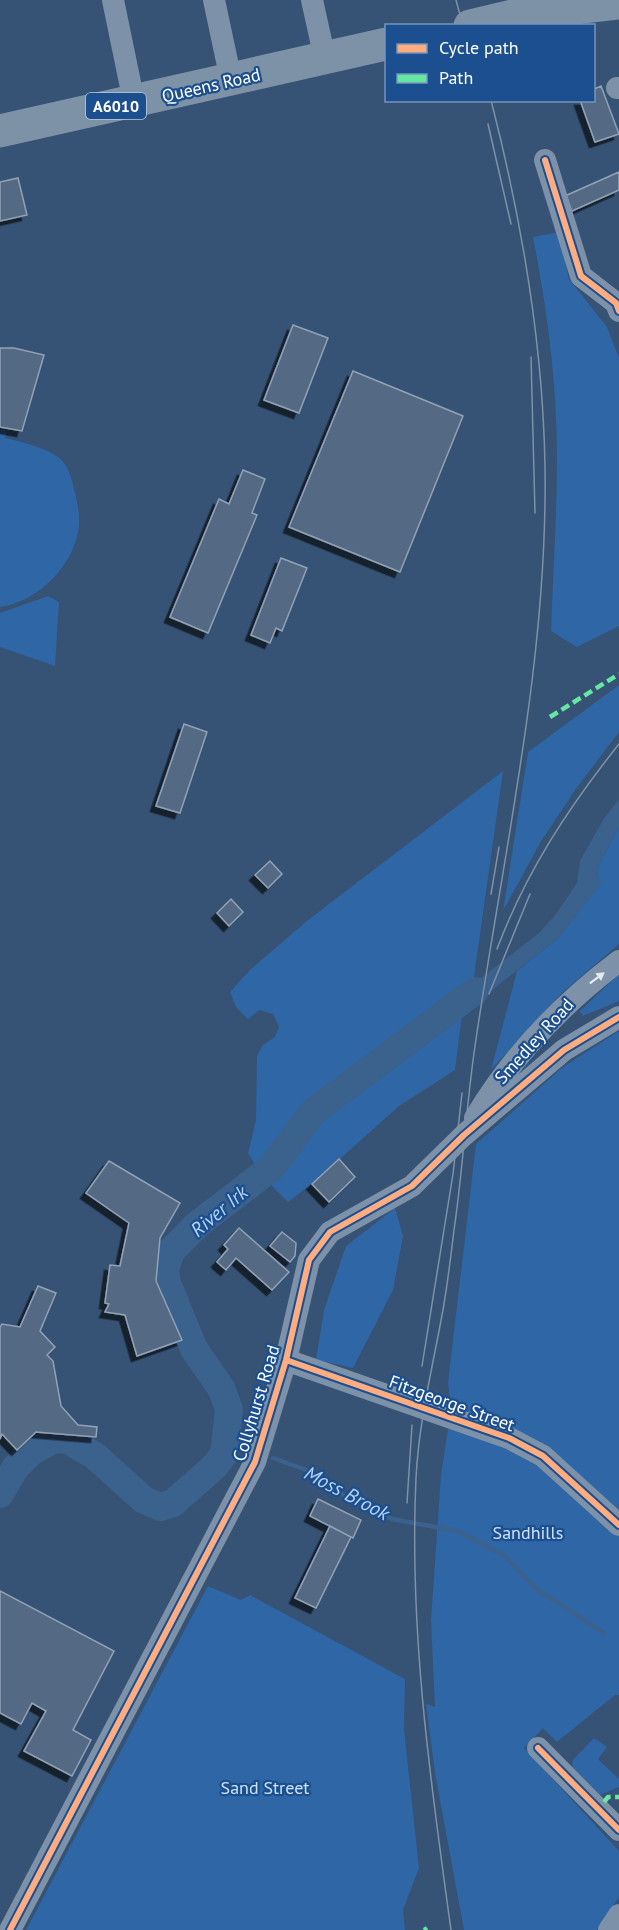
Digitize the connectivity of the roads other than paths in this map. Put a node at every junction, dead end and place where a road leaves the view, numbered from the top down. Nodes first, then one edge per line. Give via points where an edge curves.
1 (114, 0) edge
2 (214, 0) edge
3 (312, 0) edge
4 (619, 3) edge
5 (478, 24) edge
6 (385, 44) edge
7 (325, 59) junction
8 (231, 80) junction
9 (134, 102) junction
10 (0, 131) edge
11 (545, 160) dead end
12 (619, 311) edge
13 (619, 961) edge
14 (619, 1017) edge
15 (464, 1135) junction
16 (286, 1360) junction
17 (619, 1525) edge
18 (538, 1748) dead end
19 (619, 1830) edge
20 (619, 1915) edge
21 (10, 1930) edge
22 (609, 1930) edge

1 - 9 street
2 - 8 street
3 - 7 street
4 - 5 highway via 521,14
6 - 7 highway, Queens Road / A6010
7 - 8 highway, Queens Road / A6010
8 - 9 highway, Queens Road / A6010
9 - 10 highway, Queens Road / A6010
11 - 12 street via 581,276 616,303
15 -> 13 street, Smedley Road via 517,1058 578,993
14 - 15 street, Collyhurst Road via 564,1050
15 - 16 street, Collyhurst Road via 412,1186 330,1232 309,1260
16 - 17 street, Fitzgeorge Street via 509,1438 543,1456
16 - 21 street, Collyhurst Road via 255,1462
18 - 19 street via 562,1760
20 - 22 street

